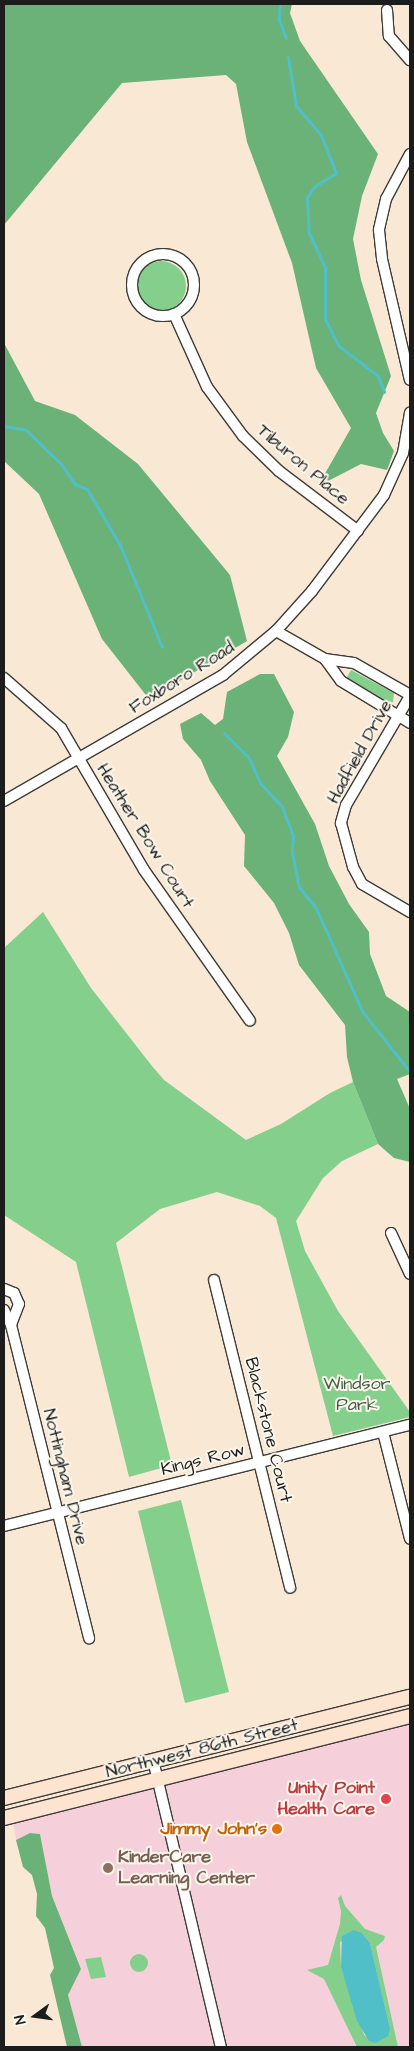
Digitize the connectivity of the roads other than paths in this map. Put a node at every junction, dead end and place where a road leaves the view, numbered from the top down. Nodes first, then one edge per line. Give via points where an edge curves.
1 (388, 10) dead end
2 (410, 60) edge
3 (410, 154) edge
4 (174, 314) junction
5 (410, 373) edge
6 (410, 380) edge
7 (410, 413) edge
8 (358, 531) junction
9 (276, 631) junction
10 (326, 658) junction
11 (4, 678) edge
12 (410, 696) edge
13 (398, 716) junction
14 (410, 723) edge
15 (77, 759) junction
16 (4, 801) edge
17 (410, 912) edge
18 (250, 1020) dead end
19 (391, 1233) dead end
20 (410, 1274) edge
21 (214, 1280) dead end
22 (4, 1289) edge
23 (4, 1310) edge
24 (11, 1324) junction
25 (410, 1425) edge
26 (383, 1432) junction
27 (259, 1463) junction
28 (58, 1513) junction
29 (4, 1526) edge
30 (410, 1539) edge
31 (290, 1588) dead end
32 (88, 1638) dead end
33 (410, 1697) edge
34 (410, 1716) edge
35 (153, 1760) junction
36 (158, 1779) junction
37 (4, 1798) edge
38 (4, 1818) edge
39 (221, 2047) edge

1 - 2 street via 389,36
3 - 5 street via 386,199 379,230 382,259
4 - 4 street via 192,298 192,274 176,257 150,257 134,276 137,301 157,316
4 - 8 street, Tiburon Place via 208,387 243,436 279,471
5 - 6 street
7 - 8 street, Foxboro Road via 395,474
8 - 9 street, Foxboro Road
9 - 10 street
9 - 15 street, Foxboro Road via 223,675
10 - 12 street via 354,663
10 - 13 street via 341,681
11 - 15 street, Heather Bow Court via 61,728
12 - 13 street, Hadfield Drive
13 - 14 street
13 - 17 street, Hadfield Drive via 346,805 341,823 353,867 362,884
15 - 16 street, Foxboro Road
15 - 18 street, Heather Bow Court via 161,896
19 - 20 street
21 - 27 street, Blackstone Court
22 - 24 street, Nottingham Drive via 14,1293 19,1304
23 - 24 street, Nottingham Drive
24 - 28 street, Nottingham Drive
25 - 26 street, Kings Row
26 - 27 street, Kings Row
26 - 30 street
27 - 28 street, Kings Row
27 - 31 street, Blackstone Court
28 - 29 street, Kings Row
28 - 32 street, Nottingham Drive
33 - 35 main road, Northwest 86th Street
34 - 36 main road, Northwest 86th Street
35 - 36 street
35 - 37 main road, Northwest 86th Street
36 - 38 main road, Northwest 86th Street
36 - 39 street

